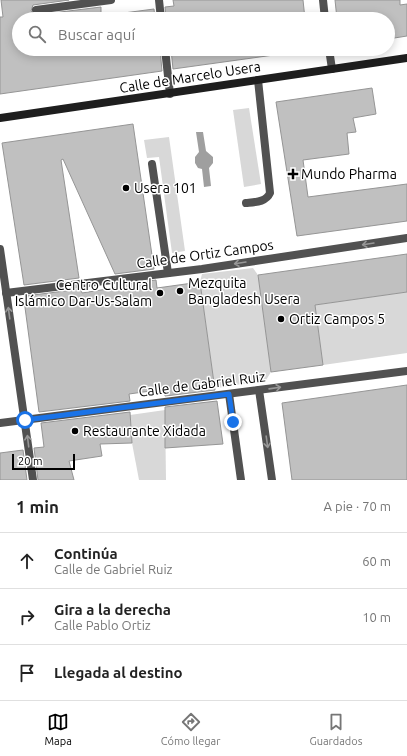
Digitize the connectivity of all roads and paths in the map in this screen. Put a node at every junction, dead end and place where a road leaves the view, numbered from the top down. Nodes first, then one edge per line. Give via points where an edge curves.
1 (111, 0) edge
2 (159, 0) edge
3 (323, 0) edge
4 (36, 10) dead end
5 (160, 12) edge
6 (324, 12) edge
7 (166, 56) edge
8 (330, 56) edge
9 (407, 58) edge
10 (332, 69) junction
11 (258, 80) junction
12 (170, 94) junction
13 (0, 118) edge
14 (152, 164) dead end
15 (246, 203) dead end
16 (407, 238) edge
17 (0, 249) edge
18 (168, 273) junction
19 (6, 293) junction
20 (407, 370) edge
21 (259, 390) junction
22 (229, 394) junction
23 (25, 420) junction
24 (0, 423) edge
25 (33, 480) edge
26 (241, 480) edge
27 (272, 480) edge

1 - 4 street
2 - 5 street
3 - 6 street
7 - 12 street
8 - 10 street
9 - 10 main road, Calle de Marcelo Usera
10 - 11 main road, Calle de Marcelo Usera
11 - 12 main road, Calle de Marcelo Usera
11 - 15 street via 270,192 268,198 262,201
12 - 13 main road, Calle de Marcelo Usera
14 - 18 street
16 -> 18 street, Calle de Ortiz Campos
17 - 19 street
18 - 19 street, Calle de Ortiz Campos
23 -> 19 street
21 -> 20 street, Calle de Gabriel Ruiz
21 - 22 street, Calle de Gabriel Ruiz
21 -> 27 street
22 - 23 street, Calle de Gabriel Ruiz
22 - 26 street
23 - 24 street, Calle de Gabriel Ruiz
25 -> 23 street

